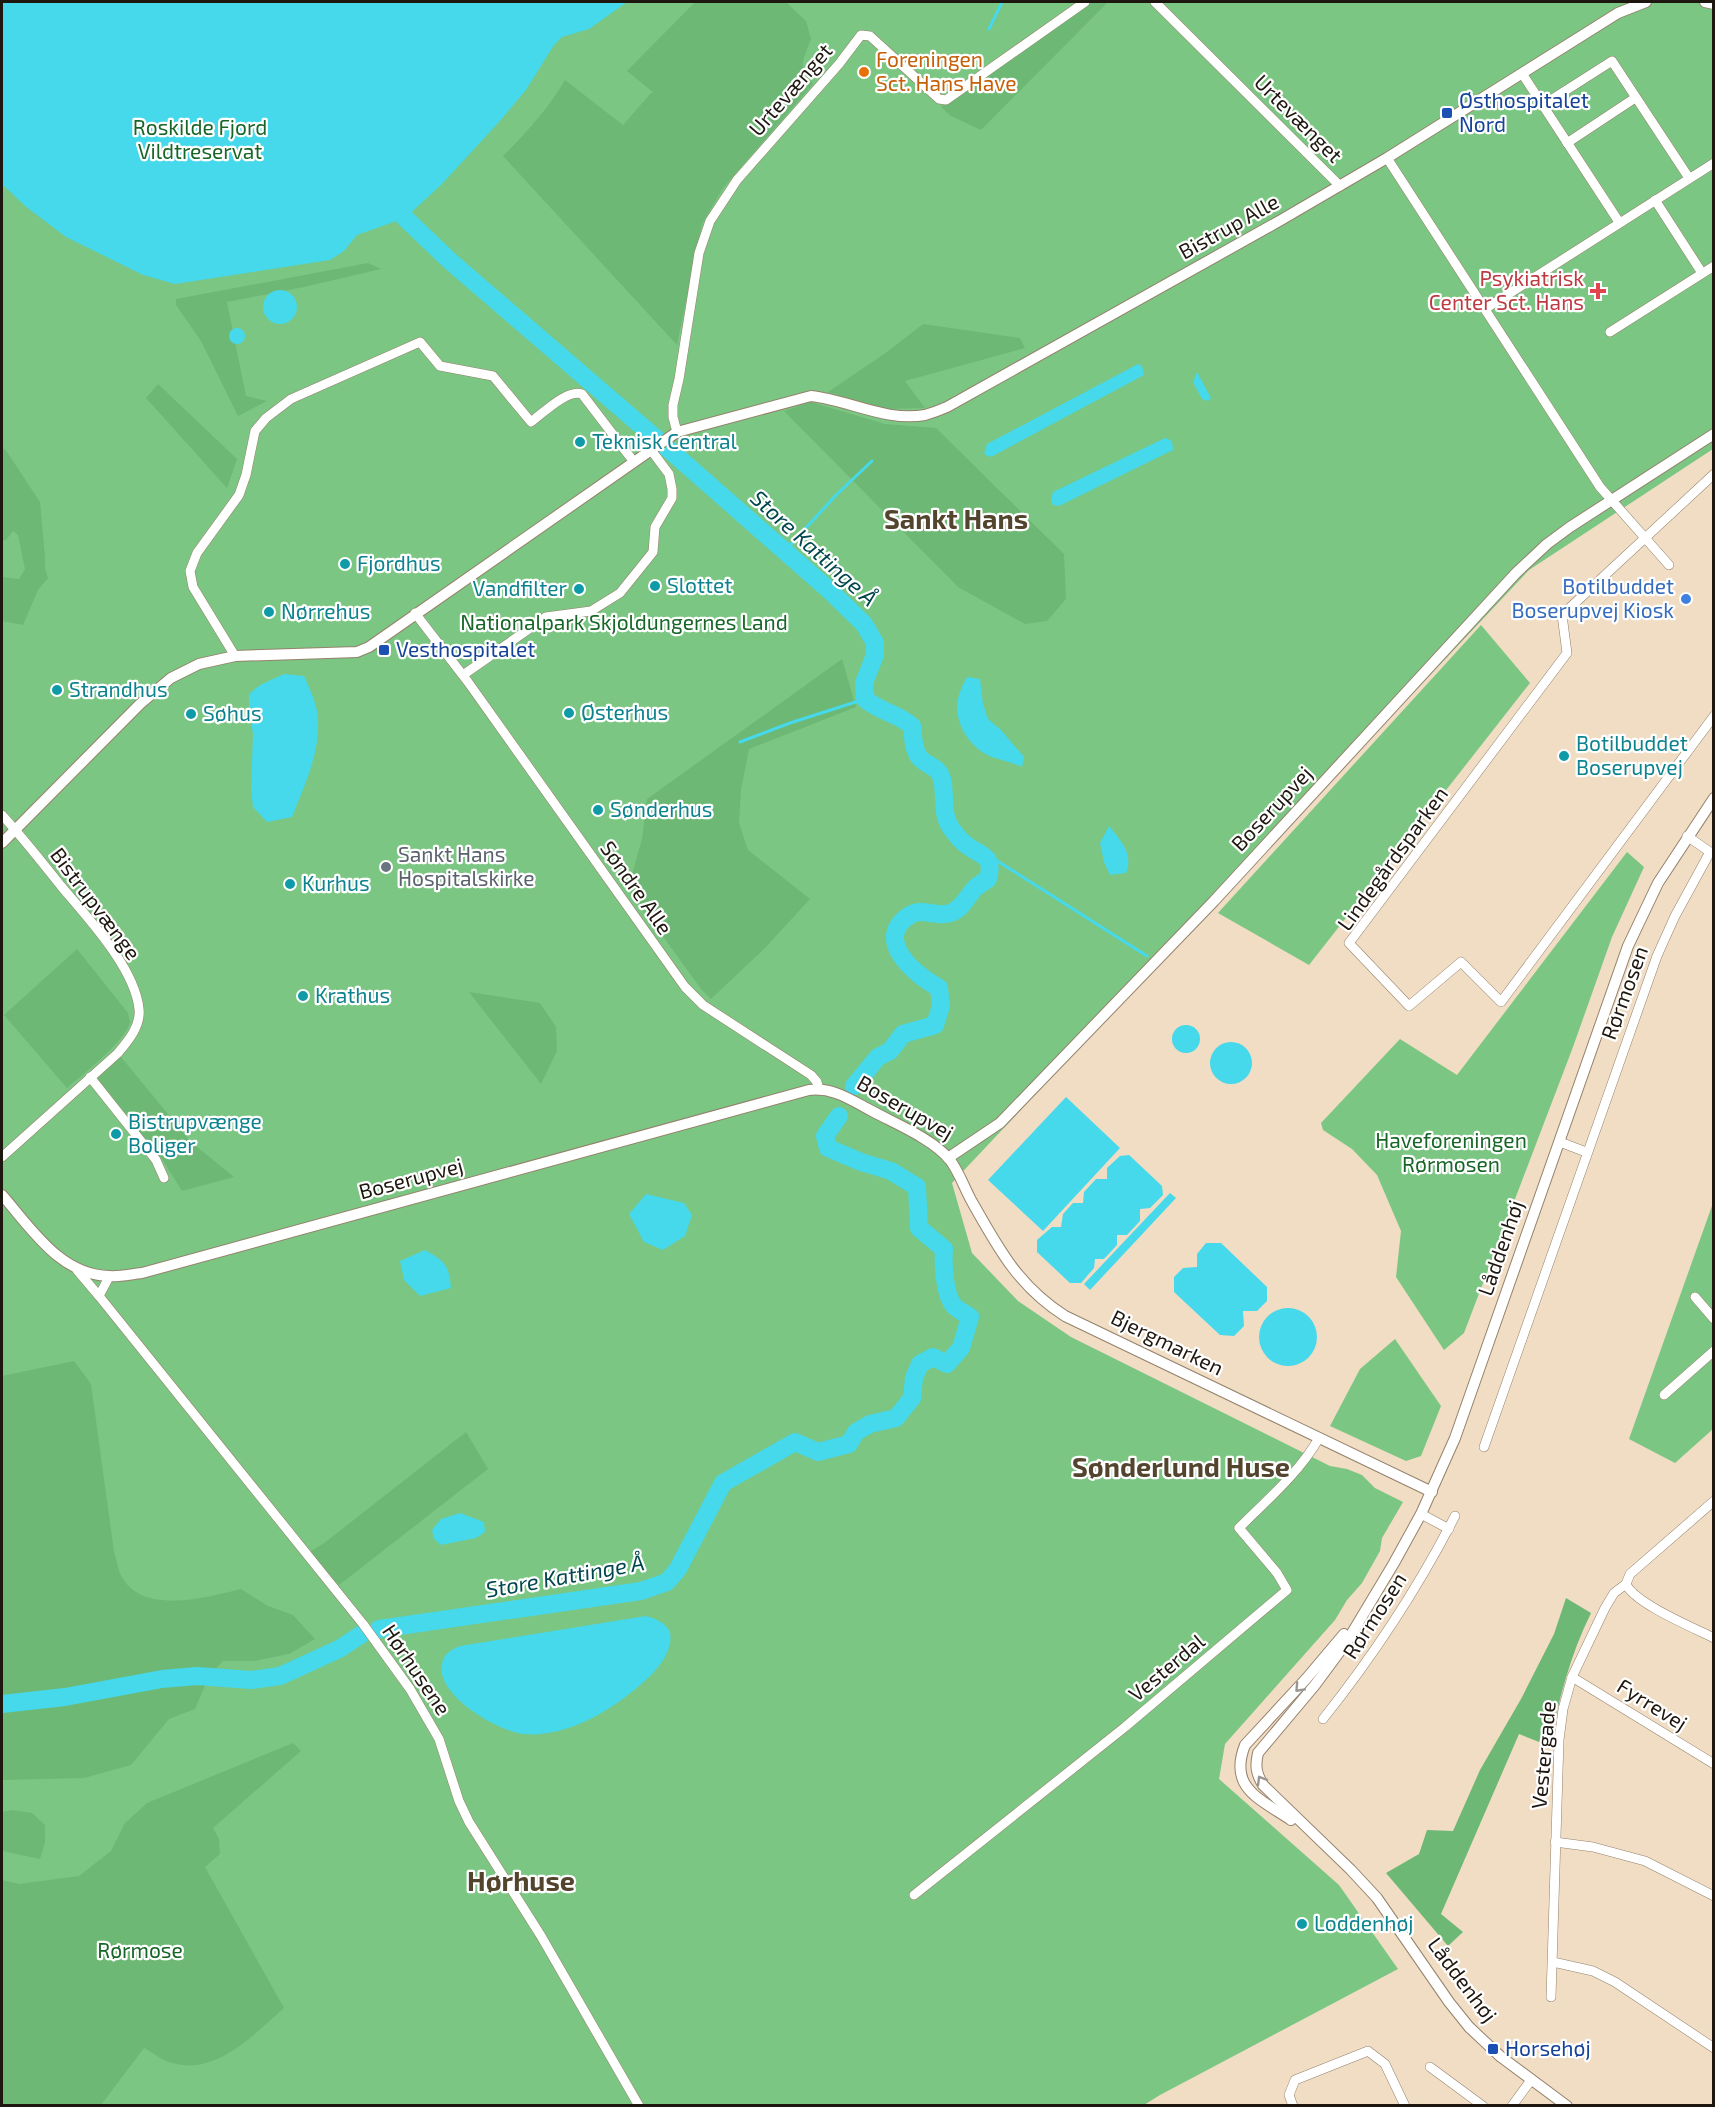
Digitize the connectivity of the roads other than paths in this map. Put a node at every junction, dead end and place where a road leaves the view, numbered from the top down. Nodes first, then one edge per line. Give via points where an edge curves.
1 (1085, 2) edge
2 (1155, 2) edge
3 (1646, 2) edge
4 (1705, 2) edge
5 (1713, 3) edge
6 (1523, 75) junction
7 (1635, 98) junction
8 (1543, 105) junction
9 (1567, 142) junction
10 (1388, 158) junction
11 (1713, 163) edge
12 (1689, 178) junction
13 (1340, 186) junction
14 (1655, 200) junction
15 (1619, 222) junction
16 (1713, 266) edge
17 (1702, 273) junction
18 (1485, 309) junction
19 (1610, 332) dead end
20 (677, 432) junction
21 (1713, 434) edge
22 (651, 450) junction
23 (634, 462) junction
24 (1713, 474) edge
25 (1610, 501) junction
26 (1645, 539) junction
27 (1669, 565) dead end
28 (416, 613) junction
29 (235, 656) junction
30 (463, 675) junction
31 (1713, 716) edge
32 (1713, 798) edge
33 (2, 815) edge
34 (15, 830) junction
35 (1687, 836) junction
36 (2, 843) edge
37 (1712, 849) edge
38 (90, 1077) junction
39 (819, 1089) junction
40 (1560, 1142) junction
41 (1586, 1152) junction
42 (2, 1157) edge
43 (948, 1158) junction
44 (164, 1178) dead end
45 (2, 1195) edge
46 (78, 1270) junction
47 (109, 1276) junction
48 (99, 1296) junction
49 (1695, 1297) dead end
50 (1713, 1319) edge
51 (1713, 1351) edge
52 (1664, 1395) dead end
53 (1319, 1438) junction
54 (1484, 1447) dead end
55 (1432, 1492) junction
56 (1713, 1501) edge
57 (1421, 1514) junction
58 (1455, 1516) dead end
59 (1449, 1528) junction
60 (1626, 1584) junction
61 (1364, 1611) junction
62 (1713, 1638) edge
63 (1572, 1677) junction
64 (1323, 1719) dead end
65 (1713, 1764) edge
66 (1316, 1837) junction
67 (1555, 1842) junction
68 (914, 1895) dead end
69 (1713, 1896) edge
70 (1553, 1962) junction
71 (1551, 1997) dead end
72 (1713, 2048) edge
73 (1430, 2067) dead end
74 (1531, 2080) junction
75 (639, 2106) edge
76 (1293, 2106) edge
77 (1405, 2106) edge
78 (1483, 2106) edge
79 (1512, 2106) edge
80 (1567, 2106) edge

1 - 20 street, Urtevænget via 946,100 939,99 870,36 861,35 737,180 710,222 699,253 673,405
2 - 13 street, Urtevænget
3 - 6 street, Bistrup Alle via 1618,13
4 - 5 street
6 - 8 street
6 - 10 street, Bistrup Alle
7 - 8 street via 1612,61
7 - 9 street
7 - 12 street
8 - 9 street
9 - 15 street
10 - 13 street, Bistrup Alle
10 - 18 street
11 - 12 street
12 - 14 street
13 - 20 street, Bistrup Alle via 947,407 926,415 882,414 811,396
14 - 15 street
14 - 17 street
15 - 18 street
16 - 17 street
17 - 19 street
18 - 25 street
20 - 22 street
21 - 25 street, Boserupvej
22 - 23 street
22 - 30 street via 669,474 672,498 655,527 653,552 620,593 591,611 546,617
23 - 28 street
23 - 29 street via 582,394 568,394 531,422 493,376 440,366 420,342 291,399 255,431 238,495 197,553 190,571 193,587
24 - 26 street, Lindegårdsparken
25 - 26 street
25 - 43 street, Boserupvej via 1547,544 1516,573 1214,901 1000,1123
26 - 27 street
26 - 31 street, Lindegårdsparken via 1562,615 1567,653 1349,943 1409,1006 1461,962 1501,1002
28 - 29 street via 357,652
28 - 30 street, Søndre Alle
29 - 34 street via 199,664 171,678 140,704
30 - 39 street, Søndre Alle via 685,987 703,1005 811,1075
32 - 35 street, Låddenhøj
33 - 34 street, Bistrupvænge
34 - 36 street
34 - 38 street, Bistrupvænge via 118,958 140,1010 129,1040
35 - 37 street, Rørmosen
35 - 40 street, Låddenhøj via 1658,883 1628,946
37 - 41 street, Rørmosen via 1657,956
38 - 42 street, Bistrupvænge
38 - 44 street via 156,1160
39 - 43 street, Boserupvej via 838,1092 929,1143
39 - 47 street, Boserupvej via 142,1273
40 - 41 street
40 - 55 street, Låddenhøj via 1455,1438
41 - 54 street, Rørmosen
43 - 53 street, Bjergmarken via 998,1247 1031,1291 1048,1305
45 - 46 street, Boserupvej via 58,1258
46 - 47 street, Boserupvej
46 - 48 street, Hørhusene
47 - 48 street
48 - 75 street, Hørhusene via 363,1624 410,1689 439,1739 469,1822 541,1936
49 - 50 street
51 - 52 street
53 - 55 street, Bjergmarken
53 - 68 street, Vesterdal via 1282,1486 1239,1528 1287,1590 1125,1727
55 - 57 street, Låddenhøj
56 - 60 street, Vestergade via 1630,1575
57 - 59 street
57 - 61 street, Låddenhøj
58 - 59 street, Rørmosen
59 - 64 street, Rørmosen via 1384,1637
60 - 62 street via 1640,1600
60 - 63 street, Vestergade via 1614,1593
66 -> 61 street, Låddenhøj via 1263,1785 1256,1773 1258,1753 1315,1685
61 -> 66 street, Låddenhøj via 1245,1745 1240,1758 1242,1782 1251,1793
63 - 65 street, Fyrrevej
63 - 67 street, Vestergade via 1559,1740
66 - 74 street, Låddenhøj via 1377,1898 1469,2026
67 - 69 street via 1620,1852
67 - 70 street, Vestergade
70 - 71 street, Vestergade
70 - 72 street via 1593,1971 1615,1982
73 - 78 street
74 - 79 street
74 - 80 street, Låddenhøj
76 - 77 street via 1289,2095 1295,2080 1368,2051 1385,2064

